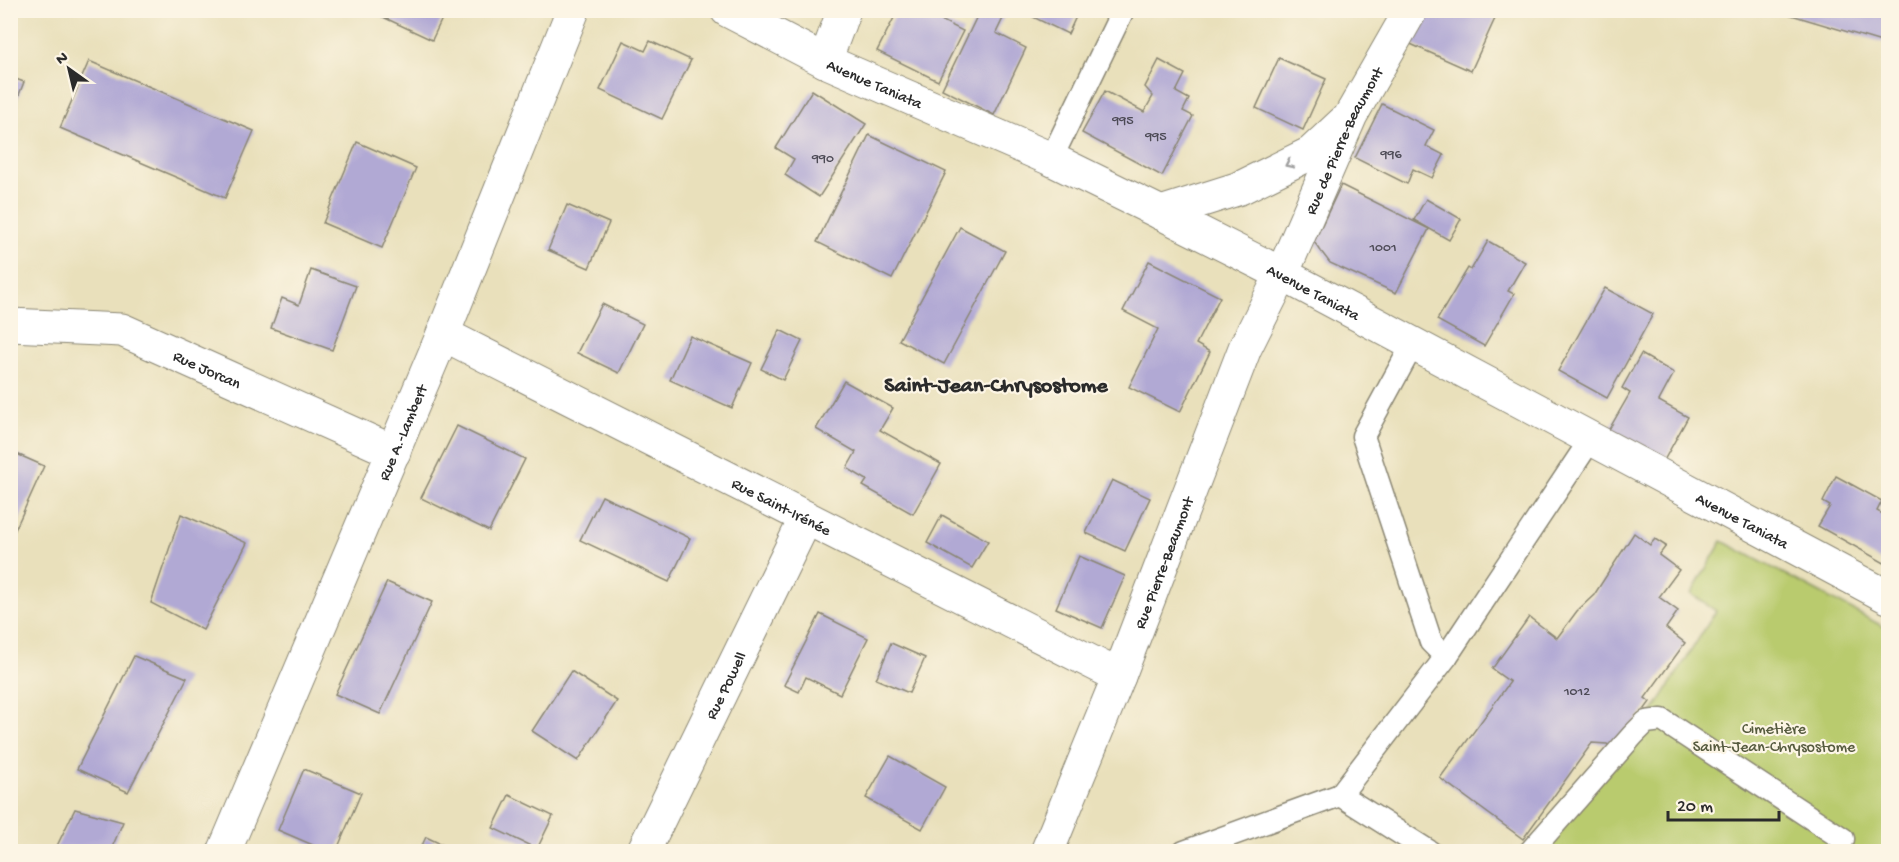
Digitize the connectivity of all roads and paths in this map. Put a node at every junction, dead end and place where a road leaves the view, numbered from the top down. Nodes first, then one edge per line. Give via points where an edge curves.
1 (573, 10) edge
2 (727, 10) edge
3 (844, 10) edge
4 (1123, 10) edge
5 (1411, 10) edge
6 (825, 61) junction
7 (1351, 115) junction
8 (1052, 159) junction
9 (1161, 213) junction
10 (1282, 274) junction
11 (10, 325) edge
12 (443, 334) junction
13 (1413, 344) junction
14 (1591, 439) junction
15 (394, 452) junction
16 (806, 518) junction
17 (1888, 597) edge
18 (1446, 657) junction
19 (1119, 676) junction
20 (1340, 795) junction
21 (1843, 839) dead end
22 (224, 852) edge
23 (643, 852) edge
24 (1047, 852) edge
25 (1184, 852) edge
26 (1430, 852) edge
27 (1530, 852) edge

1 - 12 street, Rue A.-Lambert
2 - 6 street, Avenue Taniata
3 - 6 street
4 - 8 lane
5 - 7 street, Rue de Pierre-Beaumont
6 - 8 street, Avenue Taniata
7 -> 9 street via 1311,153 1240,188
7 - 10 street, Rue de Pierre-Beaumont
8 - 9 street, Avenue Taniata
9 - 10 street, Avenue Taniata
10 - 13 street, Avenue Taniata
10 - 19 street, Rue Pierre-Beaumont via 1245,348
11 - 15 street, Rue Jorcan via 122,330
12 - 15 street, Rue A.-Lambert
12 - 16 street, Rue Saint-Irénée
13 - 14 street, Avenue Taniata
13 - 18 lane via 1363,436 1431,642
14 - 17 street, Avenue Taniata
14 - 18 lane
15 - 22 street, Rue A.-Lambert
16 - 19 street, Rue Saint-Irénée
16 - 23 street, Rue Powell
18 - 20 lane
19 - 24 street, Rue Pierre-Beaumont
20 - 25 lane
20 - 26 lane
21 - 27 lane via 1662,720 1646,722 1633,735

